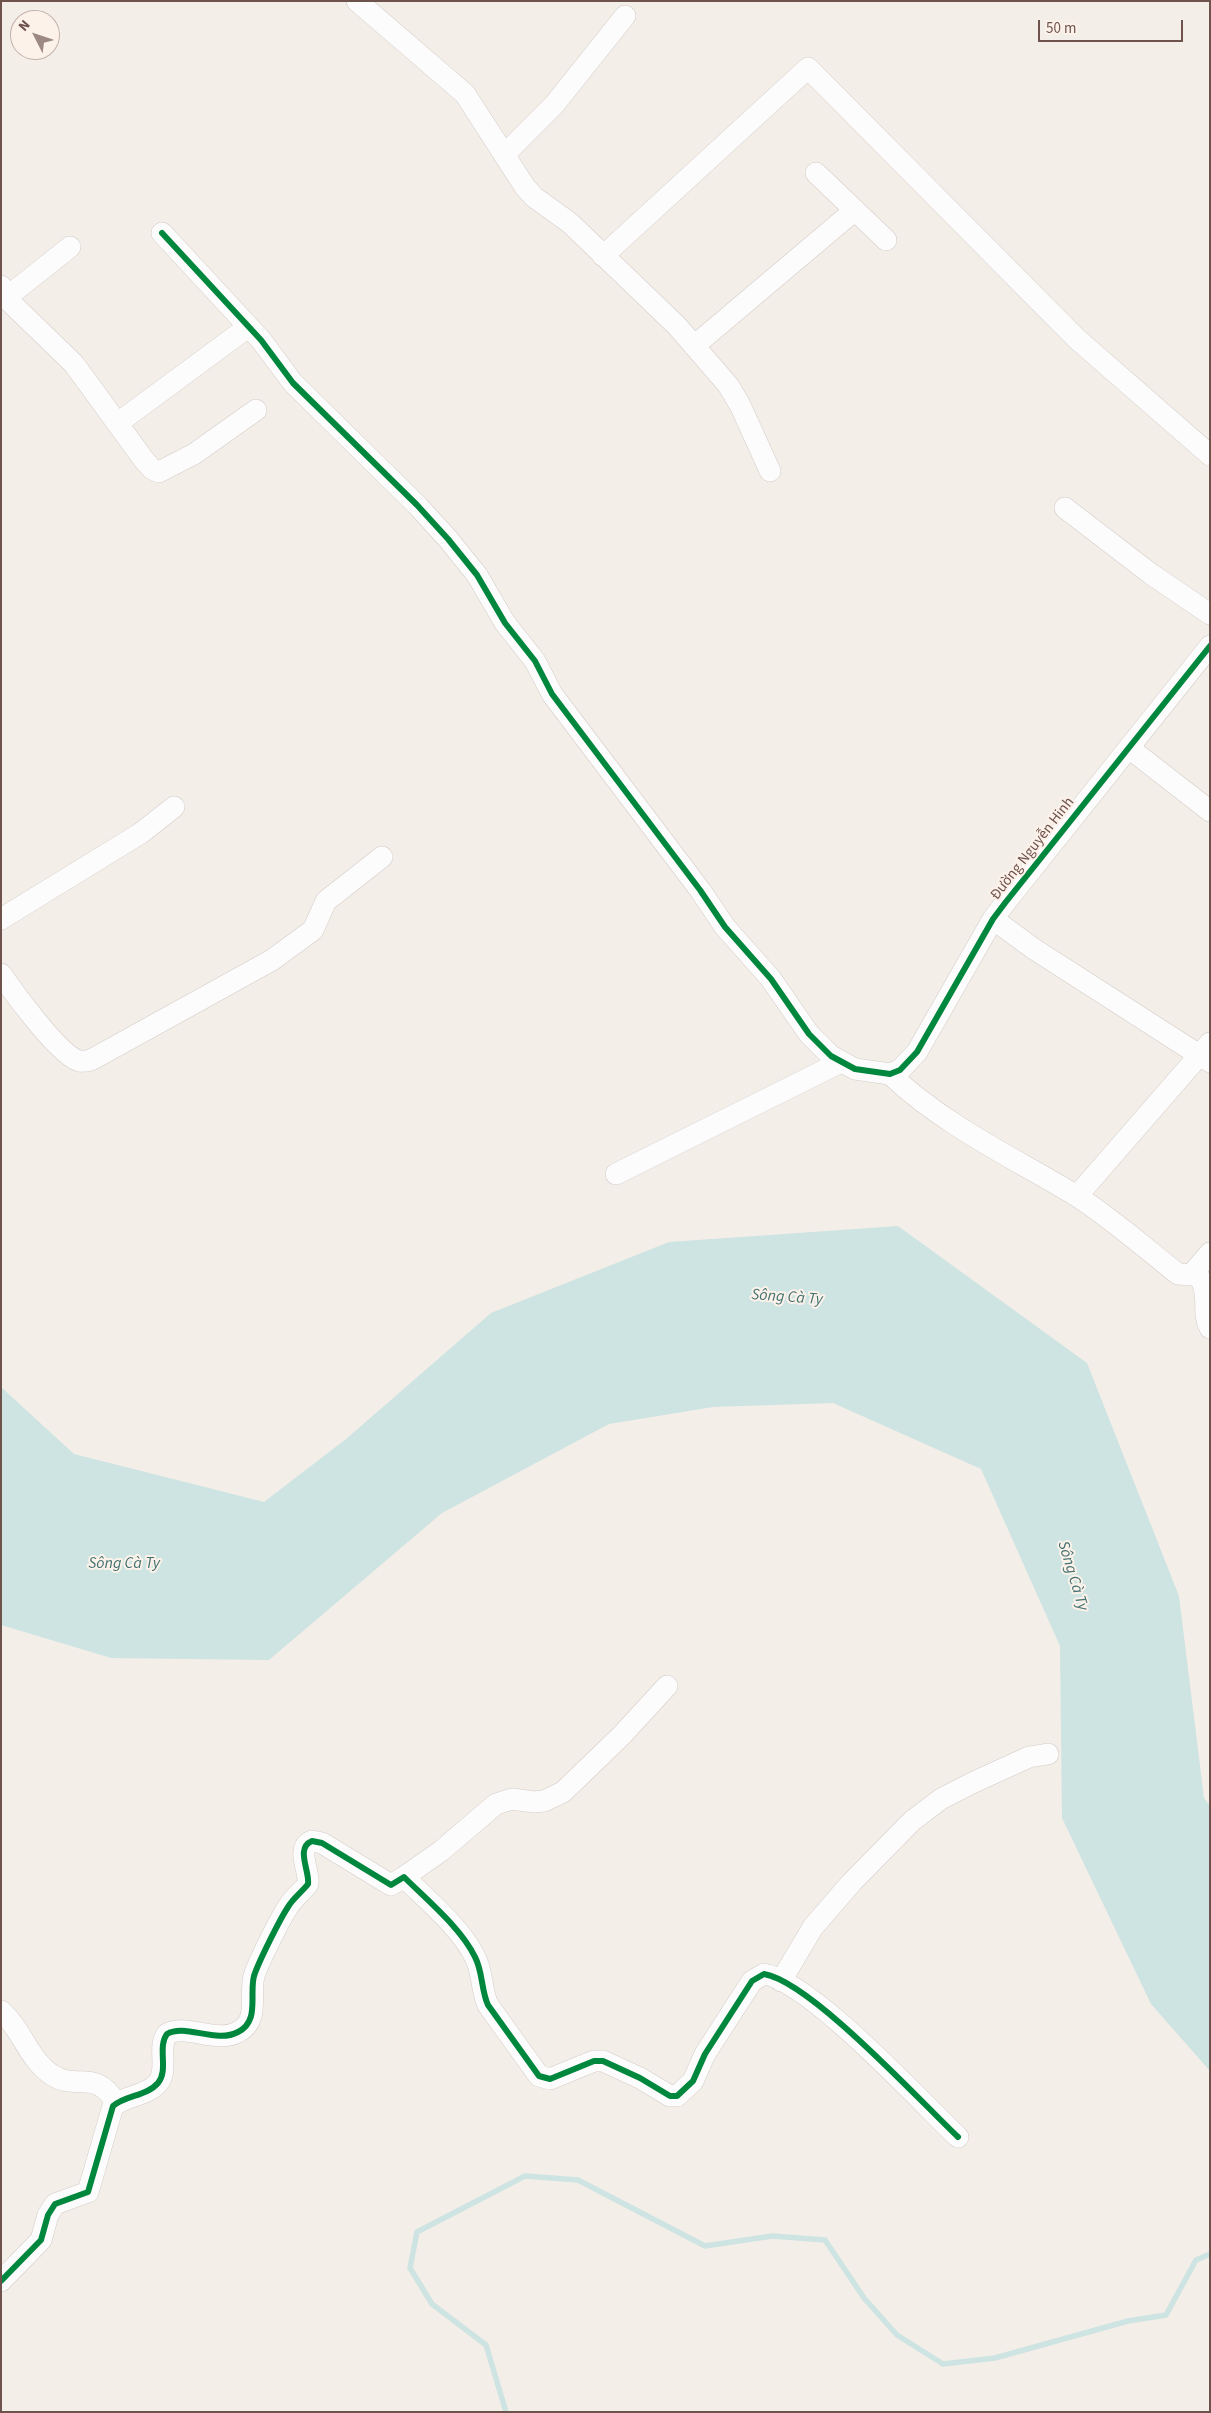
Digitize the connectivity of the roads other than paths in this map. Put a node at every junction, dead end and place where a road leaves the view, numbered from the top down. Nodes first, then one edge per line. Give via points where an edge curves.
1 (358, 1) edge
2 (625, 16) dead end
3 (504, 155) junction
4 (816, 173) dead end
5 (855, 210) junction
6 (162, 233) dead end
7 (886, 240) dead end
8 (70, 247) dead end
9 (603, 256) junction
10 (4, 292) edge
11 (248, 327) junction
12 (694, 346) junction
13 (256, 410) dead end
14 (118, 423) junction
15 (1210, 455) edge
16 (770, 471) dead end
17 (1065, 508) dead end
18 (1210, 614) edge
19 (1210, 646) edge
20 (1129, 748) junction
21 (174, 807) dead end
22 (1210, 811) edge
23 (382, 857) dead end
24 (1, 919) edge
25 (993, 919) junction
26 (1, 974) edge
27 (1207, 1054) edge
28 (841, 1062) junction
29 (890, 1074) junction
30 (616, 1174) dead end
31 (1077, 1196) junction
32 (1210, 1253) edge
33 (1203, 1279) edge
34 (1210, 1328) edge
35 (667, 1686) dead end
36 (1048, 1754) dead end
37 (404, 1877) junction
38 (781, 1981) junction
39 (1, 2011) edge
40 (116, 2103) junction
41 (958, 2137) dead end
42 (1, 2281) edge

1 - 3 street via 465,94
2 - 3 street via 554,105
3 - 9 street via 534,197 570,223
4 - 5 street
5 - 7 street
5 - 12 street
6 - 11 street
8 - 10 street
9 - 12 street
9 - 15 street via 808,68 1077,339
10 - 14 street via 74,364
11 - 14 street
11 - 28 street via 293,382 416,505 477,575 505,623 535,661 552,694 725,927 771,979 809,1034
12 - 16 street via 728,385
13 - 14 street via 194,454 159,472 152,469
17 - 18 street via 1151,574
19 - 20 street, Đường Nguyễn Hinh
20 - 22 street
20 - 25 street, Đường Nguyễn Hinh
21 - 24 street via 141,833
23 - 26 street via 326,901 313,930 272,960 91,1060 80,1062 72,1058 37,1022
25 - 27 street via 1034,949
25 - 29 street, Đường Nguyễn Hinh via 917,1052 900,1070
27 - 31 street
28 - 29 street via 855,1069
28 - 30 street
29 - 31 street via 927,1104 988,1145
31 - 33 street via 1178,1274
32 - 33 street
33 - 34 street via 1205,1319
35 - 37 street via 563,1792 544,1801 512,1799 496,1804 441,1851
36 - 38 street via 1029,1757 972,1782 941,1798 912,1821 813,1927
37 - 38 street via 466,1942 479,1966 488,2005 544,2079 594,2061 603,2061 670,2096 677,2096 693,2081 705,2054 752,1981 764,1974
37 - 40 street via 391,1885 322,1843 308,1842 303,1852 308,1884 288,1907 254,1974 252,2012 246,2026 240,2032 220,2037 170,2032 164,2037 162,2075 157,2084
38 - 41 street via 808,1997 854,2036
39 - 40 street via 50,2073 59,2078 103,2086
40 - 42 street via 88,2192 55,2204 48,2215 41,2240

